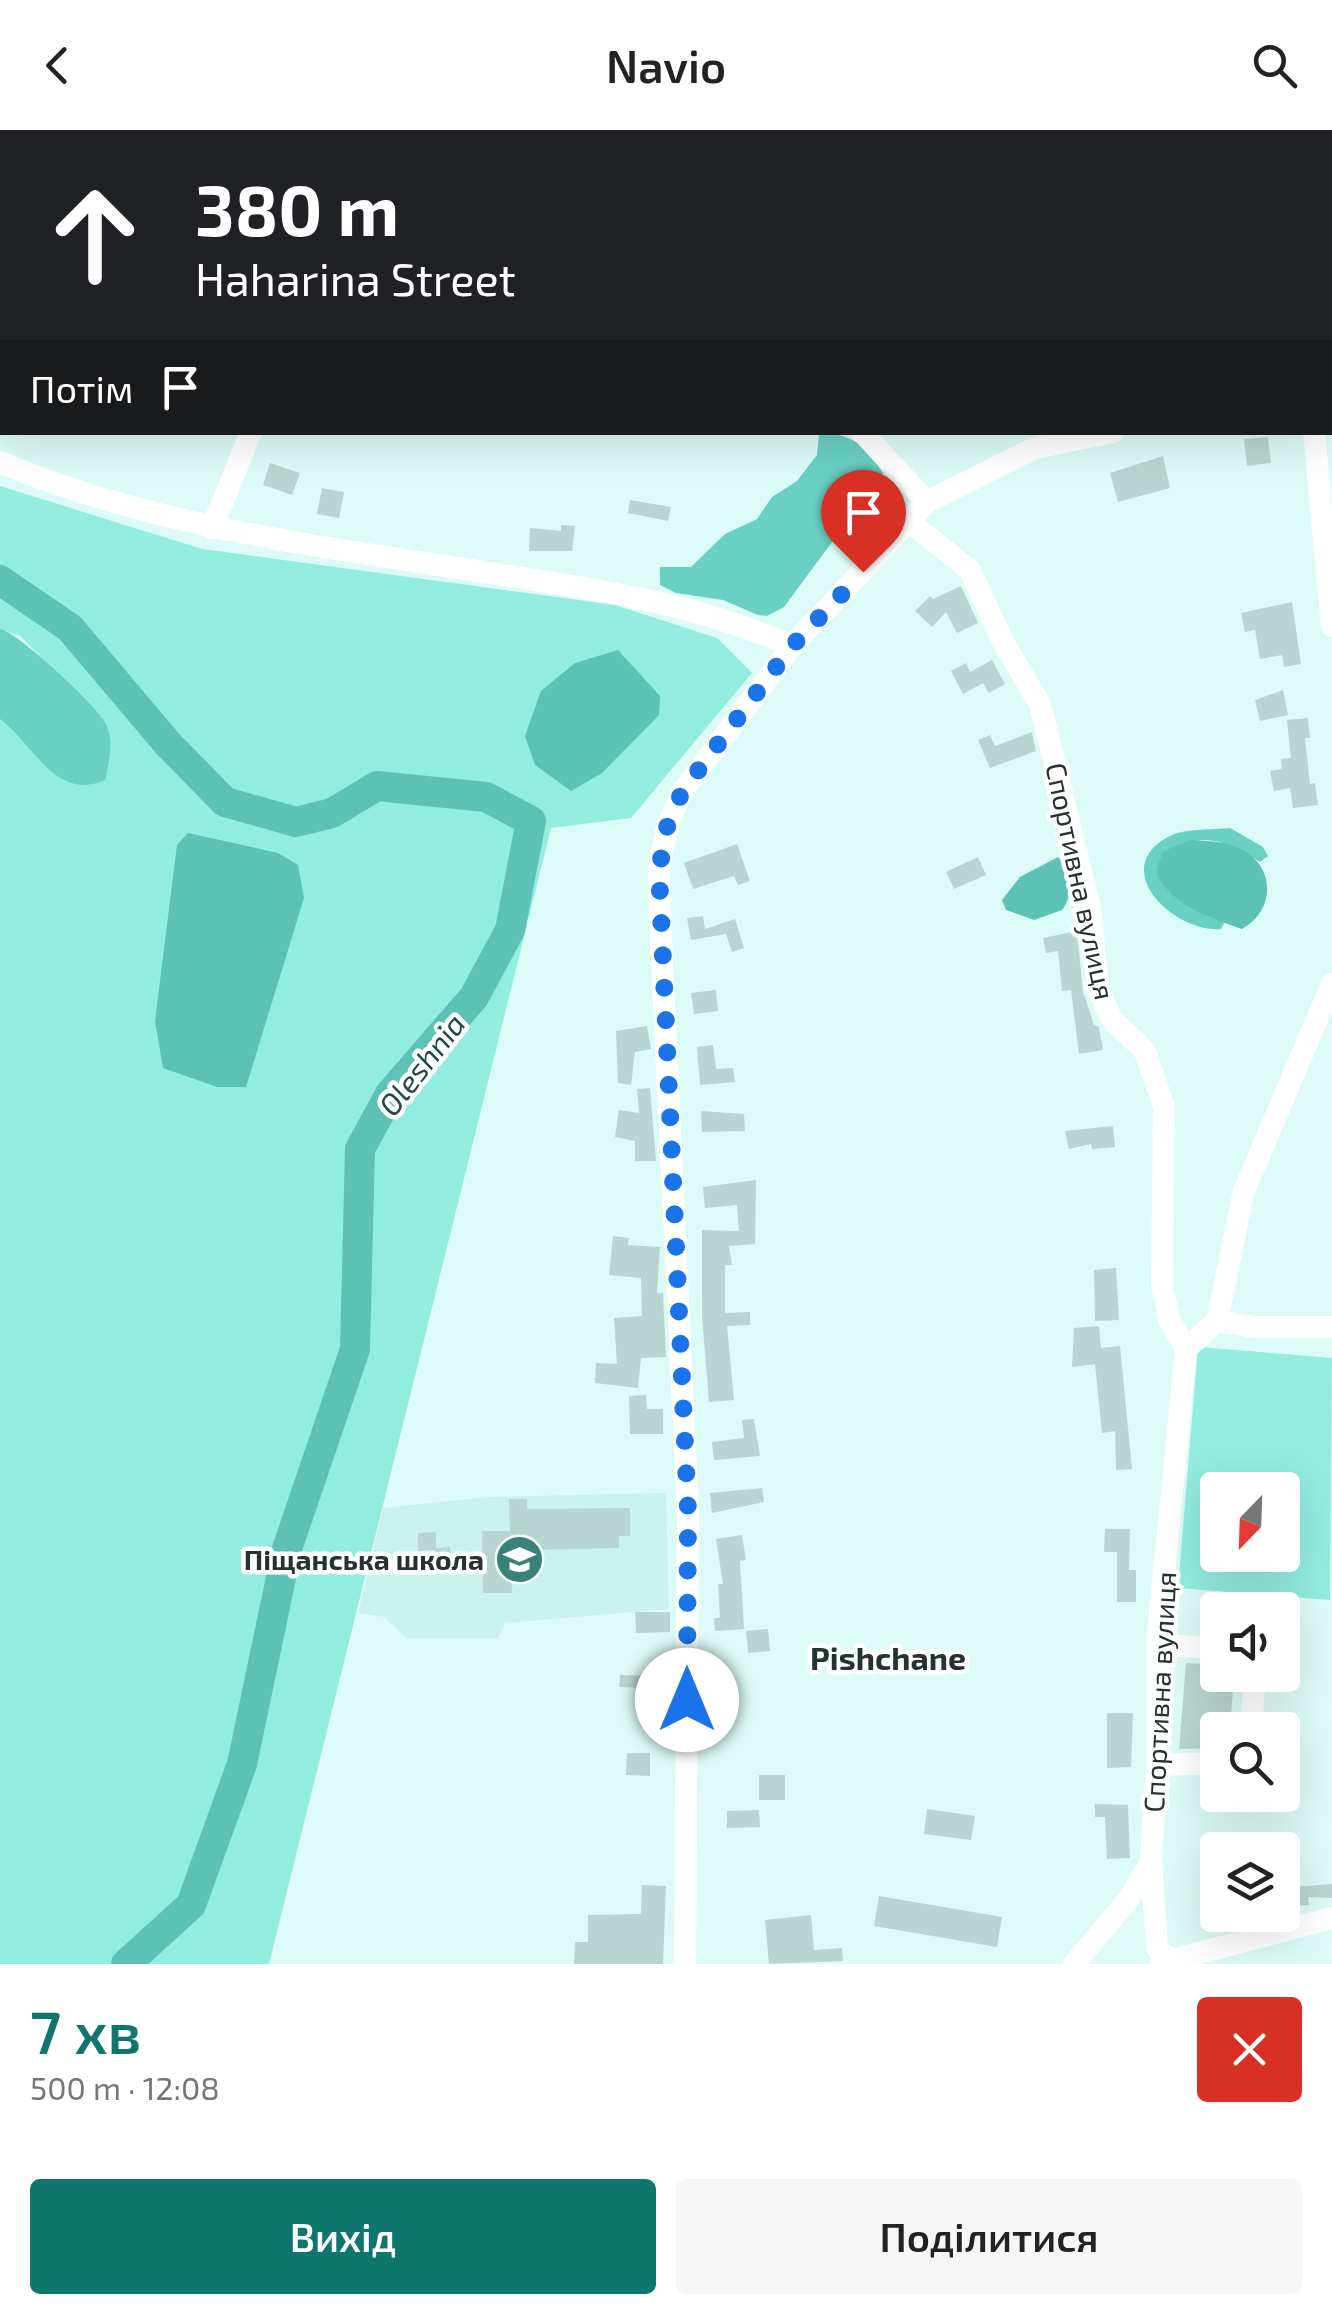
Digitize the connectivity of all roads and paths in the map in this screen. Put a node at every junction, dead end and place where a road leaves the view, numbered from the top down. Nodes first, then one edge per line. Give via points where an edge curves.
1 (250, 435) edge
2 (865, 435) edge
3 (1084, 435) edge
4 (1314, 435) edge
5 (1035, 440) edge
6 (0, 462) edge
7 (927, 502) junction
8 (911, 523) junction
9 (212, 528) junction
10 (1332, 626) edge
11 (792, 646) junction
12 (1332, 984) edge
13 (1217, 1321) junction
14 (1332, 1327) edge
15 (1186, 1349) junction
16 (1157, 1646) junction
17 (1200, 1647) edge
18 (1200, 1764) edge
19 (1157, 1765) junction
20 (1151, 1862) junction
21 (1332, 1918) edge
22 (1247, 1954) edge
23 (1170, 1963) edge
24 (686, 1964) edge
25 (1074, 1964) edge

1 - 9 street
2 - 7 street
3 - 5 street
4 - 10 street
5 - 7 street
6 - 9 street via 55,485
7 - 8 street
8 - 11 street
8 - 15 street, Спортивна вулиця via 970,570 1040,704 1090,907 1098,989 1112,1018 1145,1051 1164,1107 1162,1285 1169,1319
9 - 11 street via 666,600
11 - 24 street via 682,792 659,870 688,1511
12 - 13 street via 1244,1192
13 - 14 street via 1254,1328
13 - 15 street
15 - 16 street, Спортивна вулиця
16 - 17 street
16 - 19 street, Спортивна вулиця
18 - 19 street
19 - 20 street, Спортивна вулиця
20 - 23 street, Спортивна вулиця via 1158,1948
20 - 25 street
21 - 22 street
22 - 23 street

